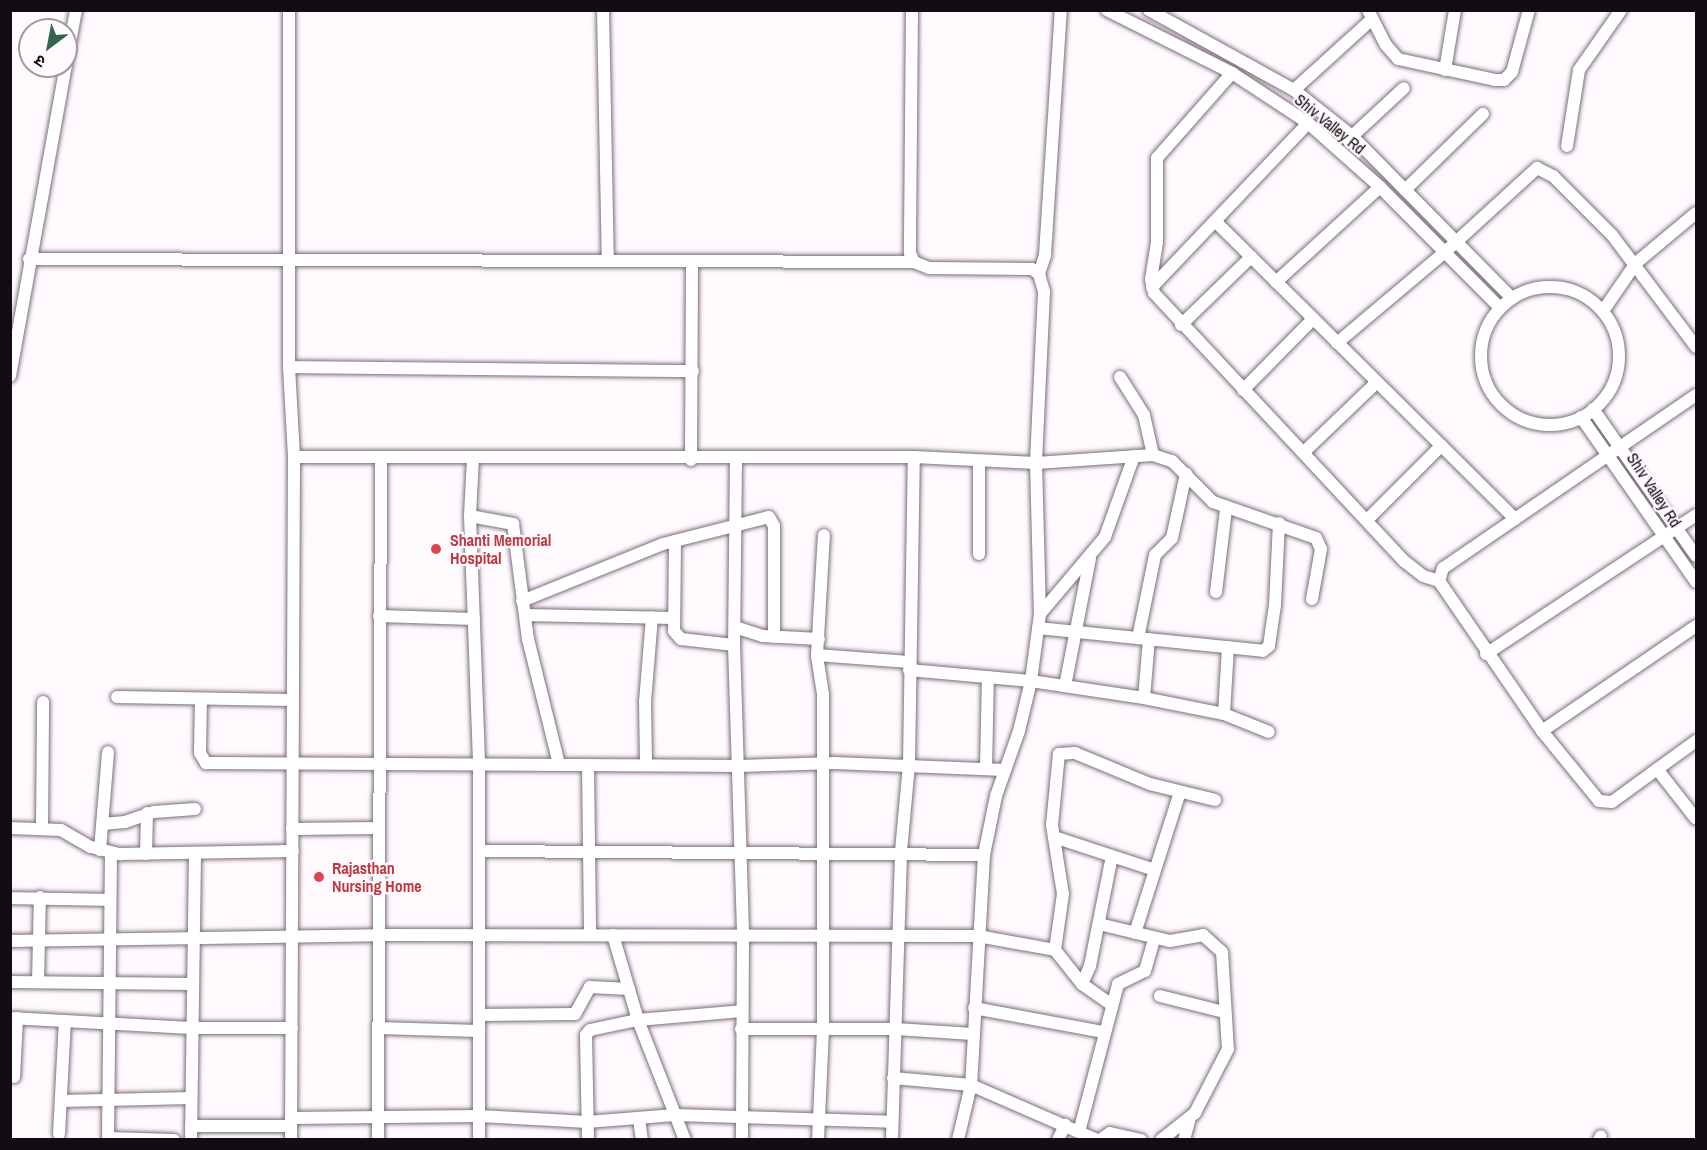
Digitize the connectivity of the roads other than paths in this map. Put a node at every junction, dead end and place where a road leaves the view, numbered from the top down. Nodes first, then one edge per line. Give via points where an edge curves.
1 (289, 10) edge
2 (603, 10) edge
3 (912, 10) edge
4 (1061, 10) edge
5 (1107, 10) edge
6 (1149, 10) edge
7 (1455, 10) edge
8 (1529, 10) edge
9 (1621, 10) edge
10 (1370, 15) edge
11 (1445, 70) junction
12 (1232, 73) junction
13 (64, 78) edge
14 (1404, 88) dead end
15 (1294, 90) junction
16 (1483, 114) dead end
17 (1308, 123) junction
18 (1352, 136) junction
19 (1567, 146) dead end
20 (1338, 148) junction
21 (1380, 187) junction
22 (1406, 190) junction
23 (1696, 213) edge
24 (1215, 221) junction
25 (1457, 242) junction
26 (1445, 252) junction
27 (289, 257) junction
28 (1251, 257) junction
29 (29, 259) junction
30 (608, 261) junction
31 (692, 262) junction
32 (914, 262) junction
33 (1636, 263) junction
34 (1039, 274) junction
35 (1276, 282) junction
36 (1152, 287) junction
37 (1512, 298) junction
38 (1500, 308) junction
39 (1603, 311) junction
40 (1313, 319) junction
41 (1181, 325) junction
42 (1337, 343) junction
43 (1696, 346) edge
44 (289, 367) junction
45 (693, 371) junction
46 (10, 376) edge
47 (1120, 377) dead end
48 (1377, 382) junction
49 (1243, 390) junction
50 (1696, 395) edge
51 (1593, 409) junction
52 (1581, 417) junction
53 (1441, 446) junction
54 (1623, 447) junction
55 (1304, 452) junction
56 (1611, 454) junction
57 (1153, 455) junction
58 (1134, 456) junction
59 (294, 457) junction
60 (914, 457) junction
61 (381, 458) junction
62 (473, 458) junction
63 (736, 459) junction
64 (691, 460) junction
65 (979, 462) junction
66 (1036, 463) junction
67 (1186, 474) junction
68 (1226, 509) junction
69 (1696, 515) edge
70 (470, 516) junction
71 (1515, 519) junction
72 (1367, 520) junction
73 (1279, 523) junction
74 (736, 525) junction
75 (1677, 528) junction
76 (824, 535) dead end
77 (1665, 536) junction
78 (675, 541) junction
79 (979, 554) dead end
80 (1696, 556) edge
81 (1090, 558) junction
82 (1439, 581) junction
83 (1696, 582) edge
84 (1216, 592) dead end
85 (1312, 599) dead end
86 (522, 601) junction
87 (1040, 614) junction
88 (525, 615) junction
89 (379, 616) junction
90 (652, 617) junction
91 (674, 618) junction
92 (474, 619) junction
93 (1696, 626) edge
94 (735, 627) junction
95 (1038, 628) junction
96 (1078, 631) junction
97 (774, 637) junction
98 (819, 639) junction
99 (1143, 639) junction
100 (734, 645) junction
101 (1228, 647) junction
102 (1486, 654) junction
103 (817, 655) junction
104 (909, 666) junction
105 (988, 677) junction
106 (1031, 681) junction
107 (1065, 686) junction
108 (117, 697) dead end
109 (1144, 698) junction
110 (201, 699) junction
111 (291, 700) junction
112 (43, 702) dead end
113 (1224, 714) junction
114 (1542, 731) junction
115 (1269, 732) dead end
116 (1696, 741) edge
117 (108, 752) dead end
118 (377, 762) junction
119 (822, 762) junction
120 (646, 763) junction
121 (291, 764) junction
122 (559, 764) junction
123 (909, 764) junction
124 (479, 765) junction
125 (588, 765) junction
126 (739, 766) junction
127 (986, 769) junction
128 (1657, 769) junction
129 (1005, 770) junction
130 (1180, 792) junction
131 (1215, 800) dead end
132 (195, 809) dead end
133 (147, 813) junction
134 (1696, 819) edge
135 (102, 824) junction
136 (10, 828) edge
137 (42, 828) junction
138 (378, 828) junction
139 (292, 829) junction
140 (1054, 837) junction
141 (741, 850) junction
142 (292, 851) junction
143 (479, 851) junction
144 (588, 851) junction
145 (821, 851) junction
146 (901, 851) junction
147 (105, 852) junction
148 (195, 853) junction
149 (146, 854) junction
150 (984, 855) junction
151 (1112, 856) junction
152 (1155, 870) junction
153 (40, 897) junction
154 (10, 898) edge
155 (110, 900) junction
156 (1099, 924) junction
157 (1135, 933) junction
158 (899, 934) junction
159 (378, 935) junction
160 (590, 935) junction
161 (613, 935) junction
162 (292, 936) junction
163 (822, 936) junction
164 (978, 936) junction
165 (192, 937) junction
166 (479, 937) junction
167 (743, 937) junction
168 (1154, 939) junction
169 (110, 940) junction
170 (10, 941) edge
171 (39, 941) junction
172 (1055, 950) junction
173 (10, 982) edge
174 (38, 982) junction
175 (110, 983) junction
176 (191, 984) junction
177 (1082, 984) junction
178 (629, 989) junction
179 (1160, 996) dead end
180 (1111, 1004) junction
181 (974, 1008) junction
182 (742, 1011) junction
183 (1224, 1012) junction
184 (479, 1015) junction
185 (14, 1018) edge
186 (638, 1020) junction
187 (65, 1021) junction
188 (109, 1023) junction
189 (191, 1028) junction
190 (292, 1028) junction
191 (378, 1028) junction
192 (741, 1029) junction
193 (896, 1029) junction
194 (479, 1030) junction
195 (823, 1030) junction
196 (1104, 1032) junction
197 (973, 1034) junction
198 (14, 1077) dead end
199 (893, 1078) junction
200 (971, 1085) junction
201 (191, 1098) junction
202 (62, 1101) junction
203 (108, 1101) junction
204 (675, 1115) junction
205 (479, 1116) junction
206 (378, 1118) junction
207 (740, 1118) junction
208 (1190, 1118) junction
209 (639, 1119) junction
210 (818, 1119) junction
211 (291, 1122) junction
212 (587, 1122) junction
213 (892, 1122) junction
214 (1065, 1125) junction
215 (191, 1126) junction
216 (1079, 1131) junction
217 (59, 1134) dead end
218 (108, 1139) edge
219 (174, 1140) edge
220 (191, 1140) edge
221 (291, 1140) edge
222 (378, 1140) edge
223 (479, 1140) edge
224 (588, 1140) edge
225 (642, 1140) edge
226 (684, 1140) edge
227 (742, 1140) edge
228 (818, 1140) edge
229 (892, 1140) edge
230 (958, 1140) edge
231 (1058, 1140) edge
232 (1099, 1140) edge
233 (1141, 1140) edge
234 (1161, 1140) edge
235 (1184, 1140) edge

1 - 27 street
2 - 30 street
3 - 32 street via 909,245
4 - 34 street via 1045,255
5 - 12 street, Shiv Valley Rd
6 - 15 street, Shiv Valley Rd
7 - 11 street
8 - 11 street via 1508,77 1495,80
9 - 19 street via 1579,70
10 - 11 street via 1398,59
10 - 15 street
12 - 17 street, Shiv Valley Rd
12 - 36 street via 1157,158 1157,242
13 - 29 street
14 - 18 street
15 - 18 street, Shiv Valley Rd
16 - 22 street
17 - 20 street, Shiv Valley Rd
17 - 24 street
18 - 20 street
18 - 22 street, Shiv Valley Rd
20 - 21 street, Shiv Valley Rd
21 - 26 street, Shiv Valley Rd
21 - 35 street
22 - 25 street, Shiv Valley Rd
23 - 33 street
24 - 28 street
24 - 36 street
25 - 26 street
25 - 33 street via 1537,168 1553,176
25 - 37 street, Shiv Valley Rd
26 - 38 street, Shiv Valley Rd
26 - 42 street
27 - 29 street
27 - 30 street
27 - 44 street
28 - 35 street
28 - 41 street
29 - 46 street
30 - 31 street
31 - 32 street
31 - 45 street
32 - 34 street via 929,268 1023,267
33 - 39 street
33 - 43 street
34 - 66 street via 1044,292
35 - 40 street
36 - 41 street via 1156,299
37 - 38 street
37 - 39 street via 1532,289 1552,287 1582,295
38 - 52 street via 1486,329 1480,353 1488,387 1508,412 1535,424 1551,426
39 - 51 street via 1616,335 1619,368 1614,386
40 - 42 street
40 - 49 street
41 - 49 street
42 - 48 street
44 - 45 street
44 - 59 street
45 - 64 street
47 - 57 street via 1144,415
48 - 53 street
48 - 55 street
49 - 55 street
50 - 54 street
51 - 52 street
51 - 54 street, Shiv Valley Rd
52 - 56 street, Shiv Valley Rd
53 - 71 street
53 - 72 street
54 - 56 street
54 - 75 street, Shiv Valley Rd
55 - 72 street
56 - 71 street
56 - 77 street, Shiv Valley Rd
57 - 58 street
57 - 67 street via 1172,460
58 - 66 street
58 - 81 street via 1113,520
59 - 61 street
59 - 111 street
60 - 63 street
60 - 65 street
60 - 104 street
61 - 62 street
61 - 89 street
62 - 64 street
62 - 70 street
63 - 64 street
63 - 74 street
65 - 66 street
65 - 79 street
66 - 87 street
67 - 68 street via 1213,502
67 - 99 street via 1172,538 1155,555
68 - 73 street
68 - 84 street
69 - 75 street
70 - 86 street via 513,524
70 - 92 street
71 - 82 street via 1443,568
72 - 82 street via 1413,570
73 - 85 street via 1319,543
73 - 101 street via 1269,646 1263,651
74 - 78 street
74 - 94 street
74 - 97 street via 763,517 773,520
75 - 77 street
75 - 80 street, Shiv Valley Rd
76 - 98 street
77 - 83 street, Shiv Valley Rd
77 - 102 street
78 - 86 street
78 - 91 street
81 - 87 street
81 - 96 street
82 - 102 street
86 - 88 street
87 - 95 street
88 - 90 street
88 - 122 street
89 - 92 street
89 - 118 street
90 - 91 street
90 - 120 street via 645,702
91 - 100 street via 674,631 681,639
92 - 124 street
93 - 114 street
94 - 97 street
94 - 100 street
95 - 96 street
95 - 106 street
96 - 99 street
96 - 107 street
97 - 98 street
98 - 103 street
99 - 101 street
99 - 109 street
100 - 126 street
101 - 113 street
102 - 114 street
103 - 104 street
103 - 119 street via 823,694
104 - 105 street
104 - 123 street
105 - 106 street
105 - 127 street
106 - 107 street
106 - 129 street
107 - 109 street
108 - 110 street
109 - 113 street
110 - 111 street
110 - 121 street via 200,753 206,763
111 - 121 street
112 - 137 street
113 - 115 street
114 - 128 street via 1595,797 1606,804
116 - 128 street
117 - 135 street
118 - 121 street
118 - 124 street
118 - 138 street
119 - 123 street
119 - 126 street
119 - 145 street
120 - 125 street
120 - 126 street
121 - 139 street
122 - 124 street
122 - 125 street
123 - 127 street
123 - 146 street
124 - 143 street
125 - 144 street
126 - 141 street
127 - 129 street
128 - 134 street
129 - 150 street
130 - 131 street
130 - 140 street via 1064,752 1056,758
130 - 152 street
132 - 133 street
133 - 135 street via 125,822
133 - 149 street
135 - 147 street
136 - 137 street
137 - 147 street via 61,830
138 - 139 street
138 - 159 street
139 - 142 street
140 - 151 street
140 - 172 street via 1063,894
141 - 144 street
141 - 145 street
141 - 167 street
142 - 148 street
142 - 162 street
143 - 144 street
143 - 166 street
144 - 160 street
145 - 146 street
145 - 163 street
146 - 150 street
146 - 158 street
147 - 149 street
147 - 155 street
148 - 149 street
148 - 165 street
150 - 164 street
151 - 152 street
151 - 156 street
152 - 157 street
153 - 154 street
153 - 155 street
153 - 171 street
155 - 169 street
156 - 157 street
156 - 177 street
157 - 168 street
158 - 163 street
158 - 164 street
158 - 193 street
159 - 162 street
159 - 166 street
159 - 191 street
160 - 161 street
160 - 166 street
161 - 167 street
161 - 178 street
162 - 165 street
162 - 190 street
163 - 167 street
163 - 195 street
164 - 172 street
164 - 181 street
165 - 169 street
165 - 176 street
166 - 184 street
167 - 182 street
168 - 180 street via 1148,966 1141,974 1121,980
168 - 183 street via 1170,941 1203,935 1215,942 1225,967
169 - 171 street
169 - 175 street
170 - 171 street
171 - 174 street
172 - 177 street
173 - 174 street
174 - 175 street
175 - 176 street
175 - 188 street
176 - 189 street
177 - 180 street
178 - 184 street via 590,987 575,1014
178 - 186 street
179 - 183 street
180 - 196 street
181 - 196 street
181 - 197 street
182 - 186 street
182 - 192 street
183 - 208 street via 1227,1049 1203,1101
184 - 194 street
185 - 187 street
185 - 198 street
186 - 204 street
186 - 212 street via 597,1027 586,1035
187 - 188 street
187 - 202 street
188 - 189 street
188 - 203 street
189 - 190 street
189 - 201 street
190 - 211 street
191 - 194 street
191 - 206 street
192 - 195 street
192 - 207 street
193 - 195 street
193 - 197 street
193 - 199 street
194 - 205 street
195 - 210 street
196 - 216 street
197 - 200 street
199 - 200 street
199 - 213 street
200 - 214 street
200 - 230 street
201 - 203 street
201 - 215 street
202 - 203 street
202 - 217 street
203 - 218 street
204 - 207 street
204 - 209 street
204 - 226 street
205 - 206 street
205 - 212 street
205 - 223 street
206 - 211 street
206 - 222 street
207 - 210 street
207 - 227 street
208 - 234 street
208 - 235 street
209 - 212 street
209 - 225 street
210 - 213 street
210 - 228 street
211 - 215 street
211 - 221 street
212 - 224 street
213 - 229 street
214 - 216 street
214 - 231 street
215 - 220 street
216 - 232 street
218 - 219 street
232 - 233 street via 1110,1132

